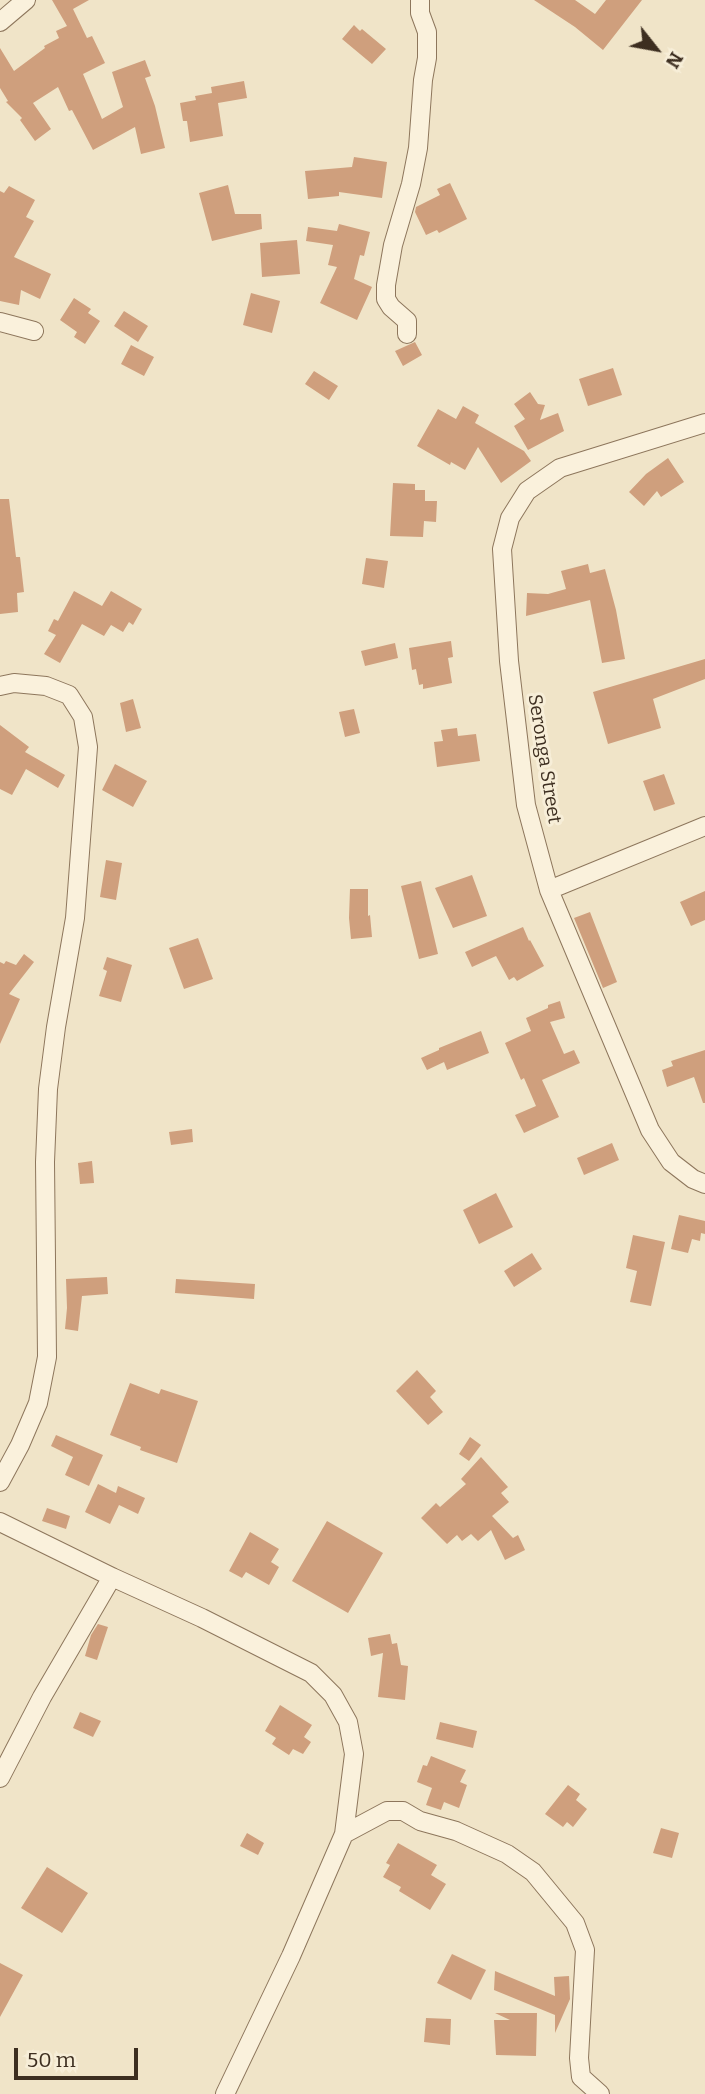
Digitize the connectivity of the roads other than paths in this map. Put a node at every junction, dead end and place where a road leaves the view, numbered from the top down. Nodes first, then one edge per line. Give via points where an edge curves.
1 (26, 0) edge
2 (420, 0) edge
3 (0, 22) edge
4 (0, 322) edge
5 (34, 331) dead end
6 (407, 334) dead end
7 (705, 424) edge
8 (0, 686) edge
9 (705, 826) edge
10 (549, 890) junction
11 (705, 1184) edge
12 (0, 1482) edge
13 (0, 1522) edge
14 (112, 1577) junction
15 (0, 1778) edge
16 (344, 1834) junction
17 (225, 2094) edge
18 (600, 2094) edge

1 - 3 street
2 - 6 street via 427,58 419,139 386,292 391,307 407,321
4 - 5 street
7 - 10 street, Seronga Street via 561,468 527,491 510,517 502,549 509,661 526,805
8 - 12 street via 46,686 69,695 83,717 88,747 75,918 48,1089 47,1357 38,1403
9 - 10 street
10 - 11 street, Seronga Street via 650,1130 671,1162
13 - 14 street
14 - 15 street
14 - 16 street via 311,1673 333,1695 348,1722 354,1754
16 - 17 street
16 - 18 street via 387,1811 403,1811 497,1849 533,1872 575,1923 585,1950 581,2077

